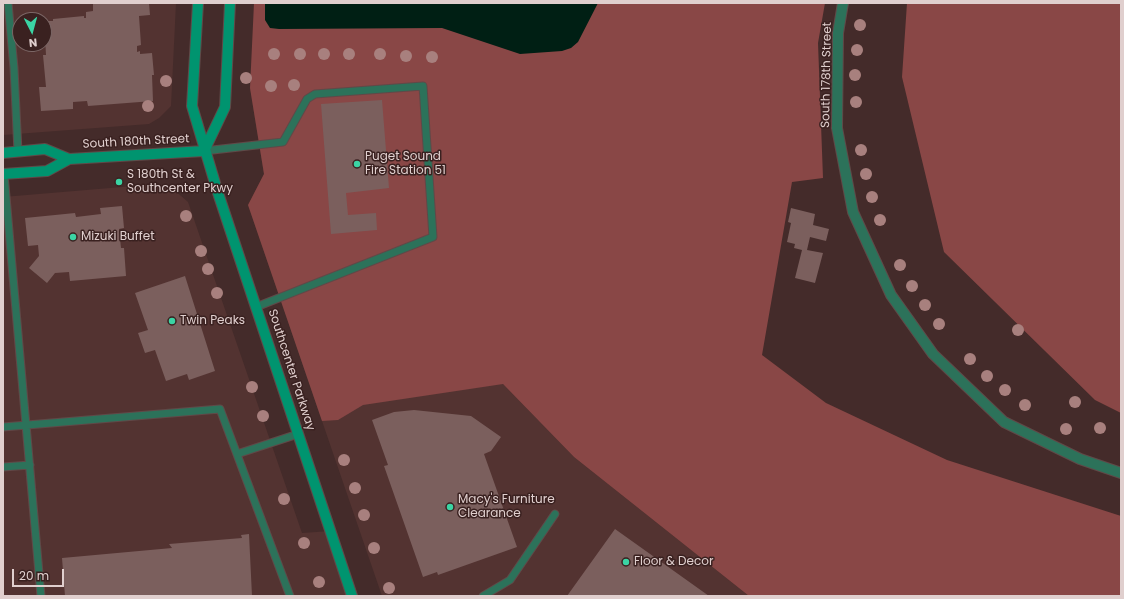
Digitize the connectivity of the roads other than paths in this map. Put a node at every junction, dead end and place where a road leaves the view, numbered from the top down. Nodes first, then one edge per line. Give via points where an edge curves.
1 (8, 3) edge
2 (198, 3) edge
3 (230, 3) edge
4 (843, 3) edge
5 (204, 151) junction
6 (18, 152) junction
7 (3, 153) edge
8 (69, 159) junction
9 (3, 174) edge
10 (256, 307) junction
11 (27, 425) junction
12 (3, 427) edge
13 (298, 434) junction
14 (237, 454) junction
15 (30, 465) junction
16 (3, 468) edge
17 (1121, 473) edge
18 (555, 514) dead end
19 (42, 596) edge
20 (290, 596) edge
21 (352, 596) edge
22 (483, 596) edge

1 - 6 lane
2 - 5 main road, Southcenter Parkway via 192,106
3 - 5 main road via 225,107
4 - 17 street, South 178th Street via 838,33 837,128 854,212 891,295 933,354 1004,422 1080,459
5 - 8 main road, South 180th Street
5 - 10 main road, Southcenter Parkway
5 - 10 lane via 283,142 307,99 315,94 423,86 434,237
6 - 7 main road, South 180th Street
6 - 8 main road, South 180th Street via 45,149
8 - 9 main road, South 180th Street via 47,171
9 - 11 lane
10 - 13 main road, Southcenter Parkway
11 - 12 lane
11 - 14 lane via 220,409
11 - 15 lane
13 - 14 lane
13 - 21 main road, Southcenter Parkway
14 - 20 lane
15 - 16 lane
15 - 19 lane
18 - 22 lane via 510,580

